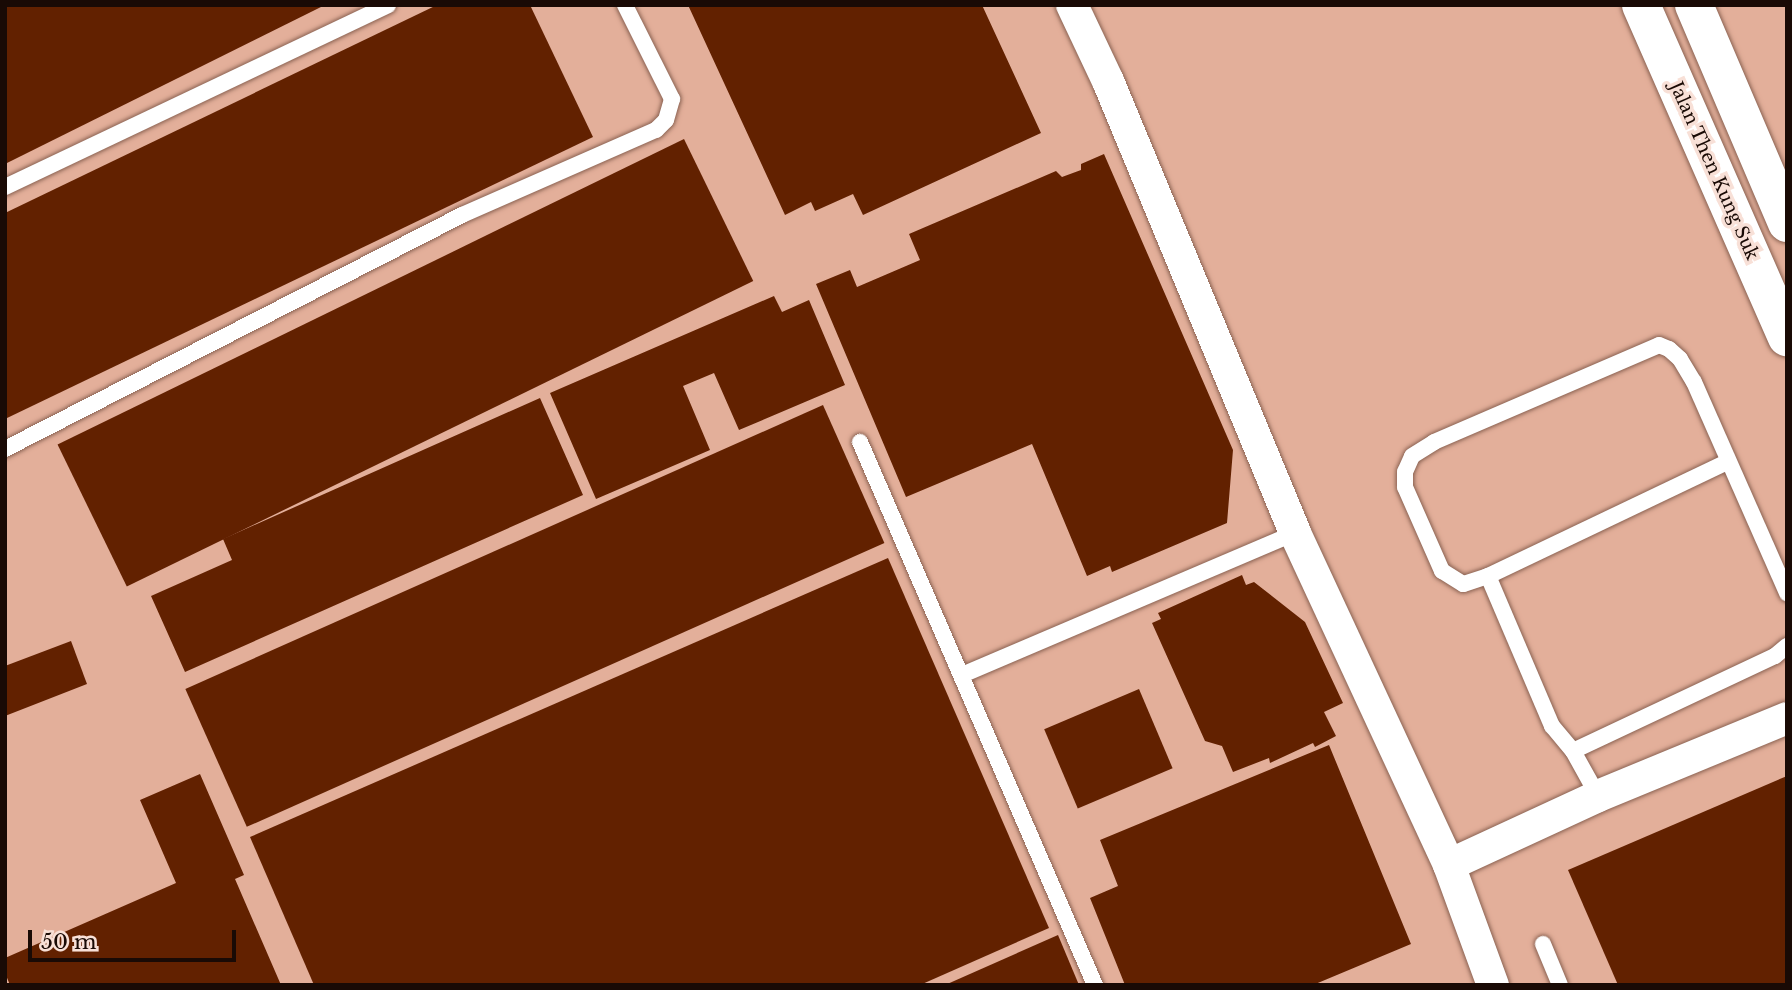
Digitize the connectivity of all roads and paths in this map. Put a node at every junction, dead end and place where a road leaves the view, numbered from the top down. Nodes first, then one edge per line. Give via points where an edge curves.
1 (388, 5) edge
2 (625, 5) edge
3 (1072, 5) edge
4 (1641, 5) edge
5 (1693, 5) edge
6 (5, 187) edge
7 (1787, 223) edge
8 (1787, 337) edge
9 (860, 442) dead end
10 (5, 449) edge
11 (1727, 462) junction
12 (1295, 533) junction
13 (1488, 576) junction
14 (1787, 593) edge
15 (1787, 646) edge
16 (962, 675) junction
17 (1787, 718) edge
18 (1573, 751) junction
19 (1598, 796) junction
20 (1449, 865) junction
21 (1544, 944) dead end
22 (1096, 985) edge
23 (1493, 985) edge
24 (1560, 985) edge

1 - 6 lane
2 - 10 lane via 672,99 666,120 656,130 462,215
3 - 12 street via 1108,81
4 - 8 street, Jalan Then Kung Suk
5 - 7 street
9 - 16 lane
11 - 13 lane
11 - 13 lane via 1694,382 1680,359 1659,345 1434,442 1412,456 1405,487 1442,571 1463,584
11 - 14 lane
12 - 16 lane
12 - 20 street
13 - 18 lane via 1552,726
15 - 18 lane via 1775,656
16 - 22 lane
17 - 19 street
18 - 19 lane
19 - 20 street
20 - 23 street
21 - 24 lane

